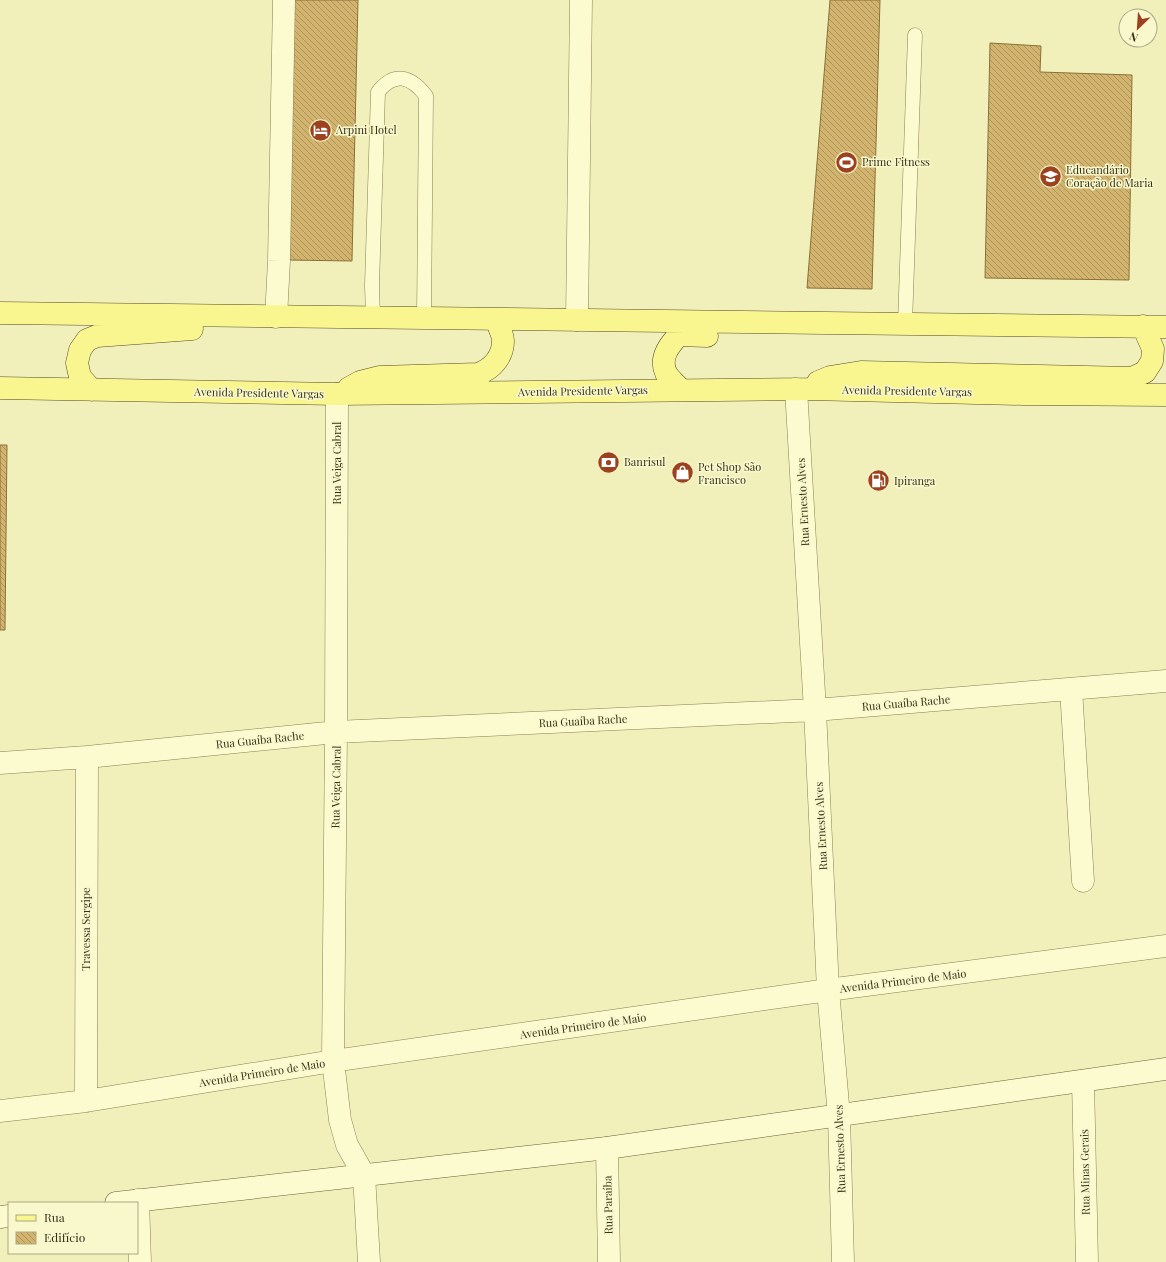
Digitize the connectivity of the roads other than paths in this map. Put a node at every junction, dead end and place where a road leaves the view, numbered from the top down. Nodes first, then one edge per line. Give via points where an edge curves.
1 (284, 0) edge
2 (581, 0) edge
3 (915, 35) dead end
4 (0, 313) edge
5 (276, 317) junction
6 (373, 318) junction
7 (424, 318) junction
8 (496, 319) junction
9 (577, 320) junction
10 (802, 323) junction
11 (905, 324) junction
12 (1143, 326) junction
13 (1166, 327) edge
14 (0, 388) edge
15 (796, 389) junction
16 (92, 390) junction
17 (681, 390) junction
18 (337, 394) junction
19 (1166, 395) edge
20 (1166, 681) edge
21 (1071, 689) junction
22 (815, 710) junction
23 (336, 732) junction
24 (87, 757) junction
25 (0, 763) edge
26 (1083, 881) dead end
27 (1166, 946) edge
28 (828, 990) junction
29 (333, 1061) junction
30 (1166, 1069) edge
31 (1083, 1081) junction
32 (86, 1101) junction
33 (0, 1111) edge
34 (839, 1116) junction
35 (607, 1148) junction
36 (364, 1175) junction
37 (138, 1200) junction
38 (123, 1202) edge
39 (140, 1262) edge
40 (369, 1262) edge
41 (609, 1262) edge
42 (843, 1262) edge
43 (1087, 1262) edge

1 - 5 street
2 - 9 street
3 - 11 lane
4 - 5 main road
5 - 6 main road
5 - 16 main road via 229,326 97,336 87,340 80,350 77,363 80,377
6 - 7 main road
6 - 7 lane via 378,92 384,84 394,78 418,86 426,96
7 - 8 main road
8 - 9 main road
8 - 18 main road via 503,340 496,362 488,371 478,374 380,377 360,382
9 - 10 main road
10 - 11 main road
10 - 17 main road via 771,333 749,336 679,336 670,345 664,360 666,373
11 - 12 main road
12 - 13 main road
12 - 15 main road via 1153,349 1152,360 1145,372 1132,378 861,372 830,378
14 - 16 main road, Avenida Presidente Vargas
15 - 17 main road, Avenida Presidente Vargas
15 - 19 main road, Avenida Presidente Vargas
15 - 22 street, Rua Ernesto Alves
16 - 18 main road, Avenida Presidente Vargas
17 - 18 main road, Avenida Presidente Vargas
18 - 23 street, Rua Veiga Cabral
20 - 21 street, Rua Guaíba Rache
21 - 22 street, Rua Guaíba Rache
21 - 26 street
22 - 23 street, Rua Guaíba Rache
22 - 28 street, Rua Ernesto Alves
23 - 24 street, Rua Guaíba Rache
23 - 29 street, Rua Veiga Cabral
24 - 25 street, Rua Guaíba Rache
24 - 32 street, Travessa Sergipe
27 - 28 street, Avenida Primeiro de Maio
28 - 29 street, Avenida Primeiro de Maio
28 - 34 street, Rua Ernesto Alves
29 - 32 street, Avenida Primeiro de Maio
29 - 36 street, Rua Veiga Cabral via 340,1120 347,1145
30 - 31 street
31 - 34 street
31 - 43 street, Rua Minas Gerais
32 - 33 street, Avenida Primeiro de Maio
34 - 35 street
34 - 42 street, Rua Ernesto Alves
35 - 36 street
35 - 41 street, Rua Paraíba
36 - 37 street
36 - 40 street
37 - 38 street
37 - 39 street

